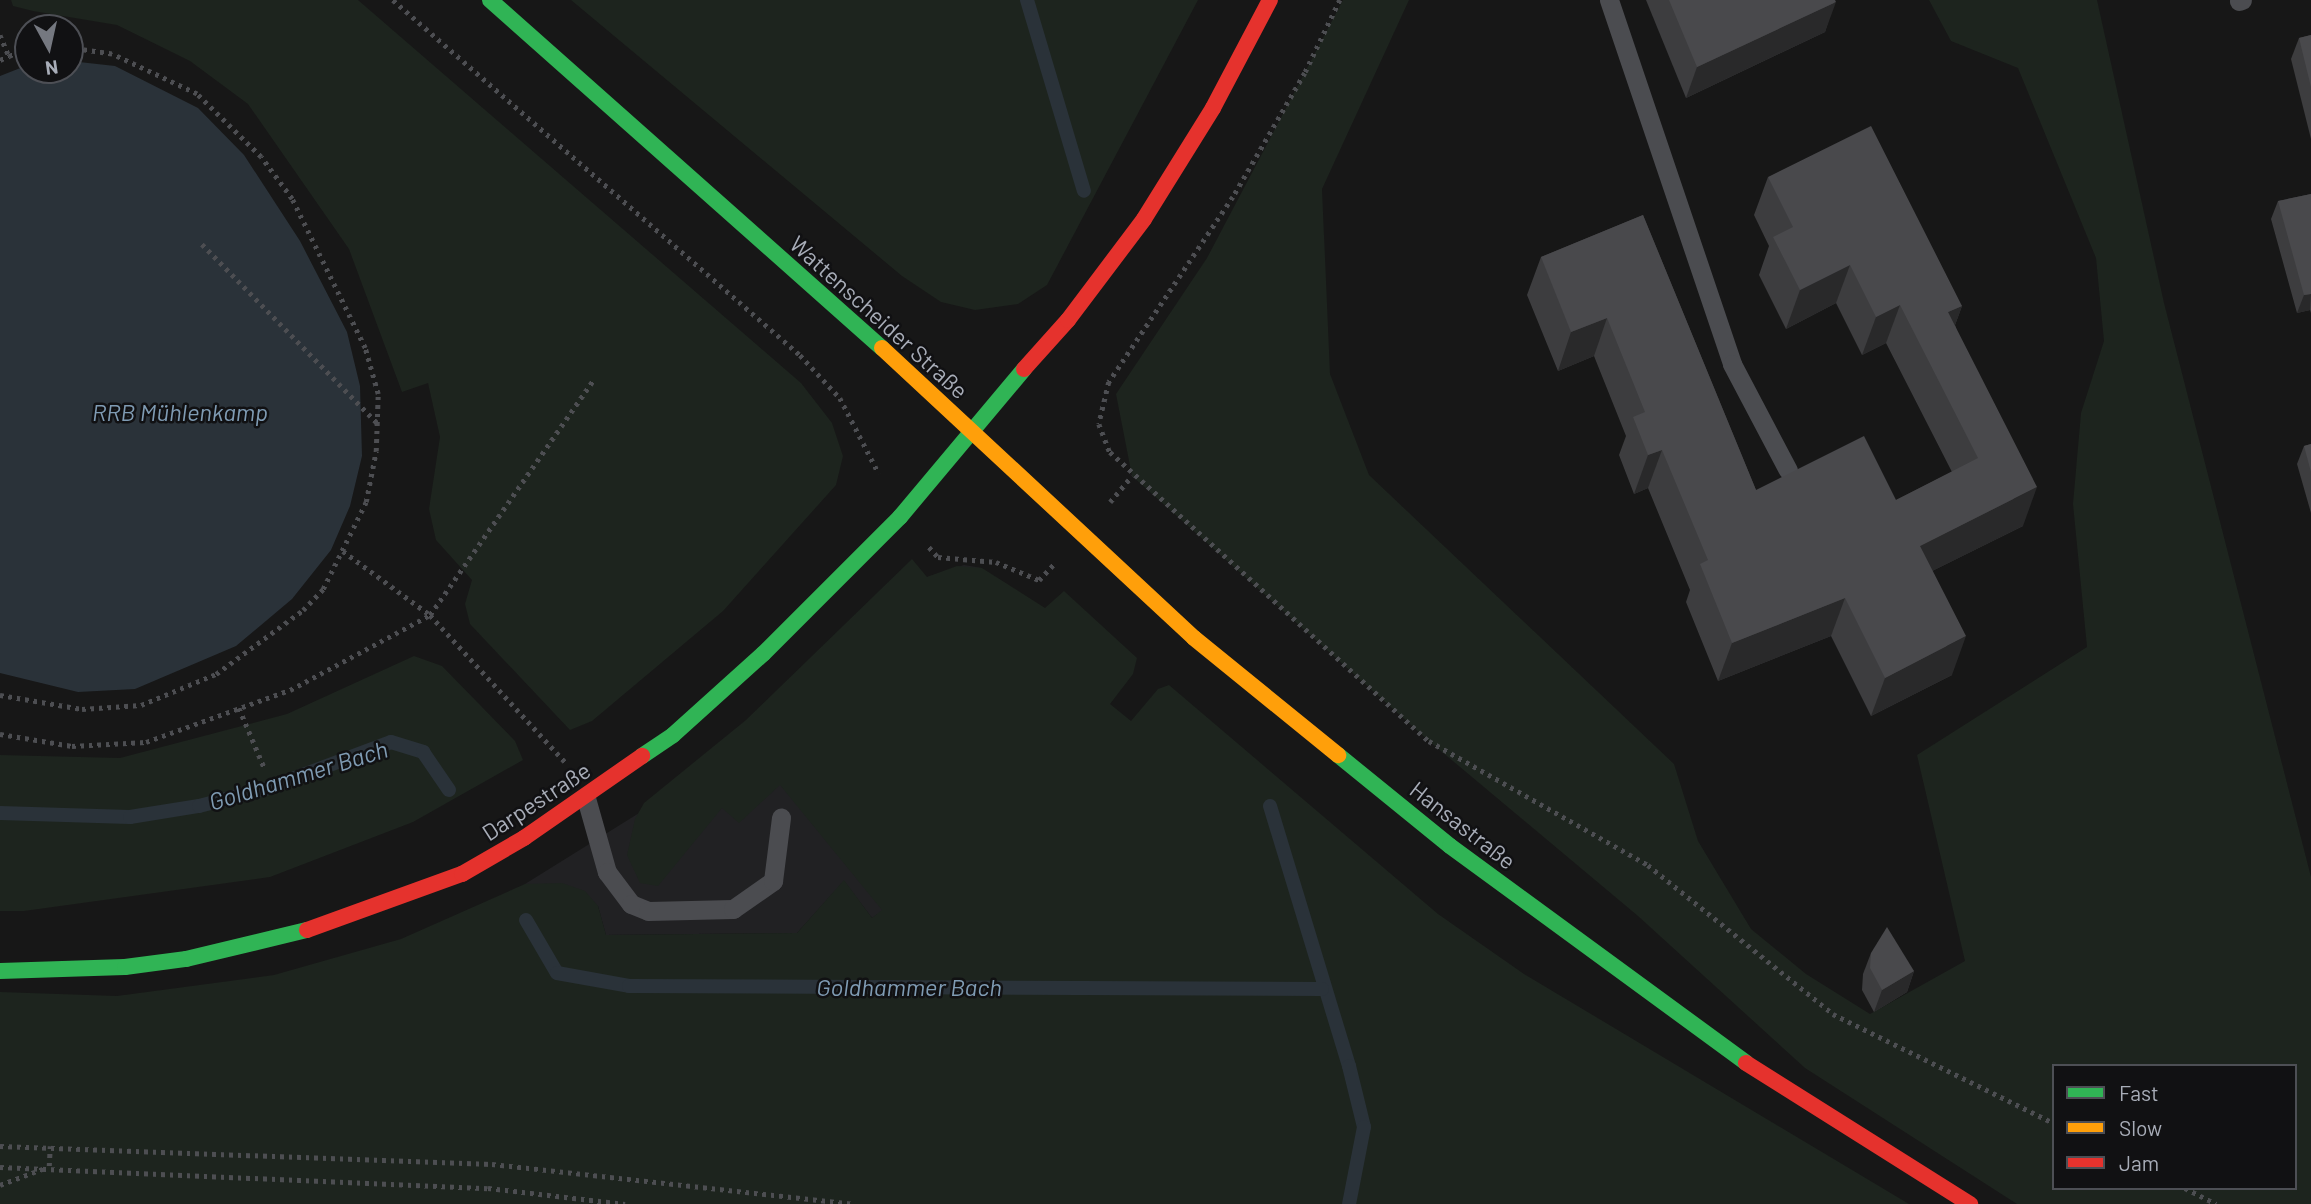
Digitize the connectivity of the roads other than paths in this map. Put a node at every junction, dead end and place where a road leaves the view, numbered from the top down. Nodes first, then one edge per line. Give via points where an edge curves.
1 (490, 0) edge
2 (1270, 0) edge
3 (1609, 0) edge
4 (969, 429) junction
5 (1788, 470) dead end
6 (586, 798) junction
7 (781, 818) dead end
8 (0, 971) edge
9 (1970, 1204) edge

1 - 4 street, Wattenscheider Straße
2 - 4 street, Wattenscheider Straße via 1213,108 1144,219 1068,320
3 - 5 lane via 1732,364
4 - 6 street, Darpestraße via 900,517 763,654 673,734
4 - 9 street, Hansastraße via 1194,638 1544,917 1704,1035 1838,1125
6 - 7 lane via 607,872 631,904 648,911 733,909 773,881
6 - 8 street, Darpestraße via 462,874 293,935 125,967

